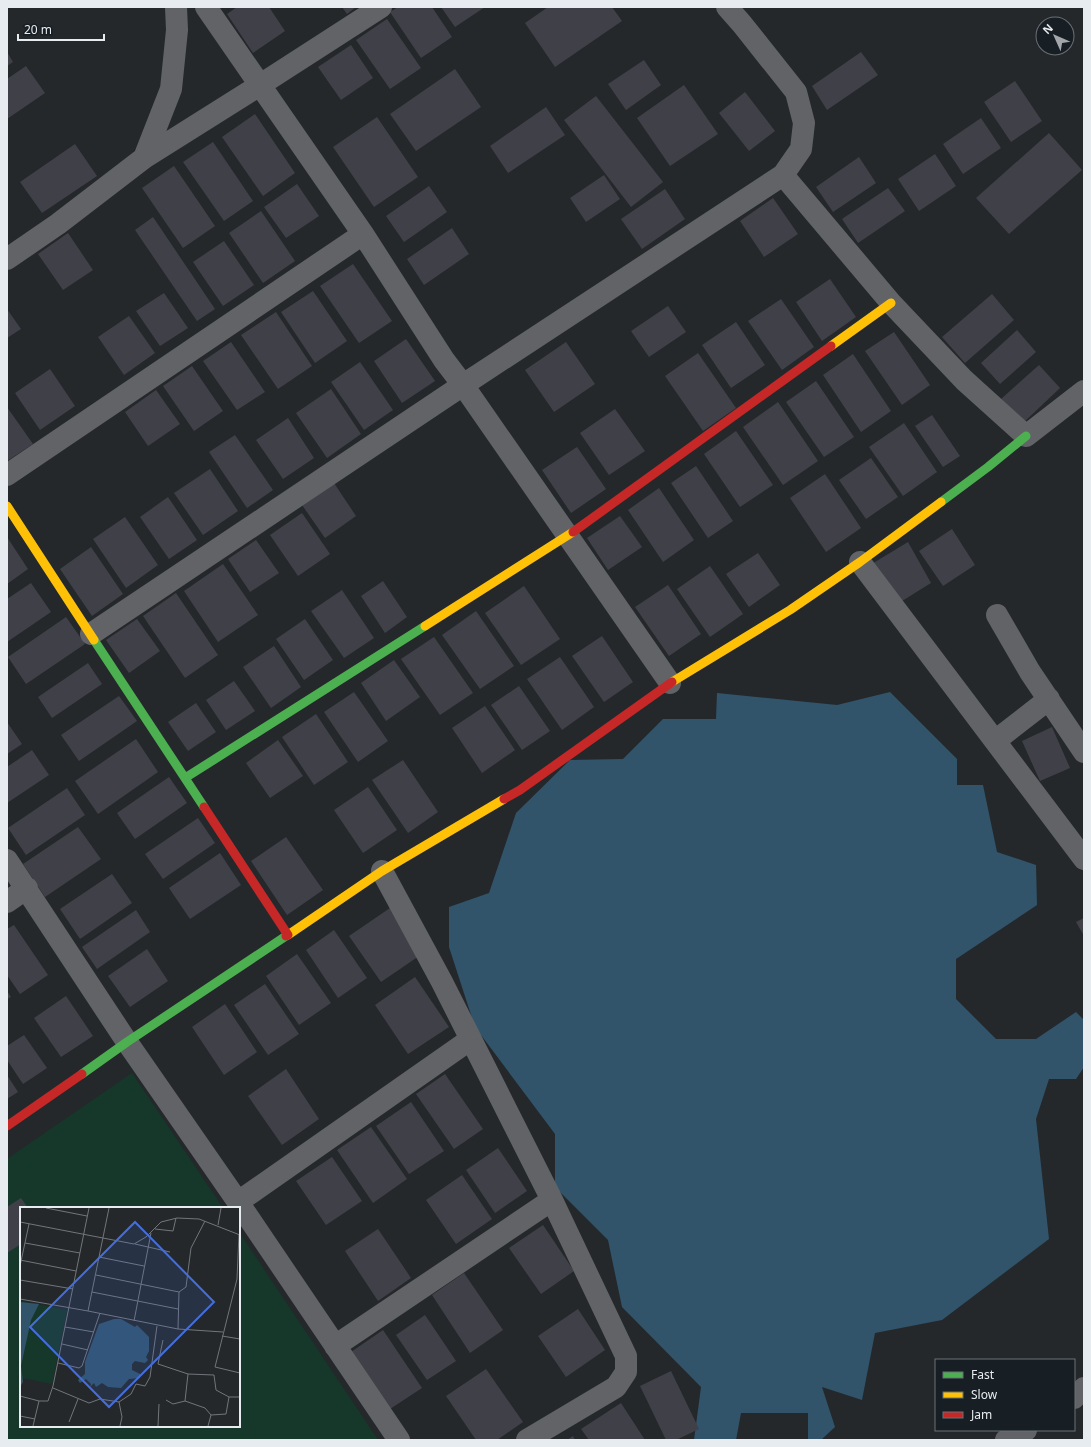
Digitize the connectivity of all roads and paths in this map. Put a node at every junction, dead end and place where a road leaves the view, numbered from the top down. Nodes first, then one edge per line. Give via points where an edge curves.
1 (176, 7) edge
2 (206, 7) edge
3 (381, 7) edge
4 (727, 7) edge
5 (260, 86) junction
6 (144, 158) junction
7 (782, 175) junction
8 (363, 234) junction
9 (7, 259) edge
10 (891, 303) junction
11 (463, 385) junction
12 (1084, 391) edge
13 (1026, 436) junction
14 (7, 475) edge
15 (7, 506) edge
16 (567, 536) junction
17 (860, 562) junction
18 (997, 616) dead end
19 (91, 634) junction
20 (670, 683) junction
21 (1048, 699) junction
22 (995, 741) junction
23 (1084, 752) edge
24 (185, 778) junction
25 (1084, 859) edge
26 (7, 860) edge
27 (382, 871) junction
28 (26, 888) junction
29 (7, 902) edge
30 (288, 935) junction
31 (471, 1039) junction
32 (127, 1042) junction
33 (7, 1126) edge
34 (552, 1200) junction
35 (238, 1202) junction
36 (335, 1346) junction
37 (1084, 1388) edge
38 (1075, 1397) edge
39 (1024, 1431) edge
40 (399, 1440) edge
41 (527, 1440) edge
42 (1006, 1440) edge

1 - 6 street via 177,30 171,89
2 - 5 street
3 - 5 street
4 - 7 street via 796,92 804,123 801,149
5 - 6 street
5 - 8 street
6 - 9 street via 58,224
7 - 10 street
7 - 11 street
8 - 11 street via 444,360
8 - 14 street
10 - 13 street via 964,380
10 - 16 street
11 - 16 street
11 - 19 street
12 - 13 street
13 - 17 street
15 - 19 street
16 - 20 street
16 - 24 street
17 - 20 street via 790,610
17 - 22 street
18 - 21 street
19 - 24 street
20 - 27 street via 520,790
21 - 22 street
21 - 23 street
22 - 25 street
24 - 30 street
26 - 28 street
27 - 30 street
27 - 31 street
28 - 29 street
28 - 32 street
30 - 32 street
31 - 34 street
31 - 35 street
32 - 33 street
32 - 35 street
34 - 36 street
34 - 41 street via 626,1356 626,1372 616,1387
35 - 36 street
36 - 40 street
37 - 38 street
39 - 42 street

